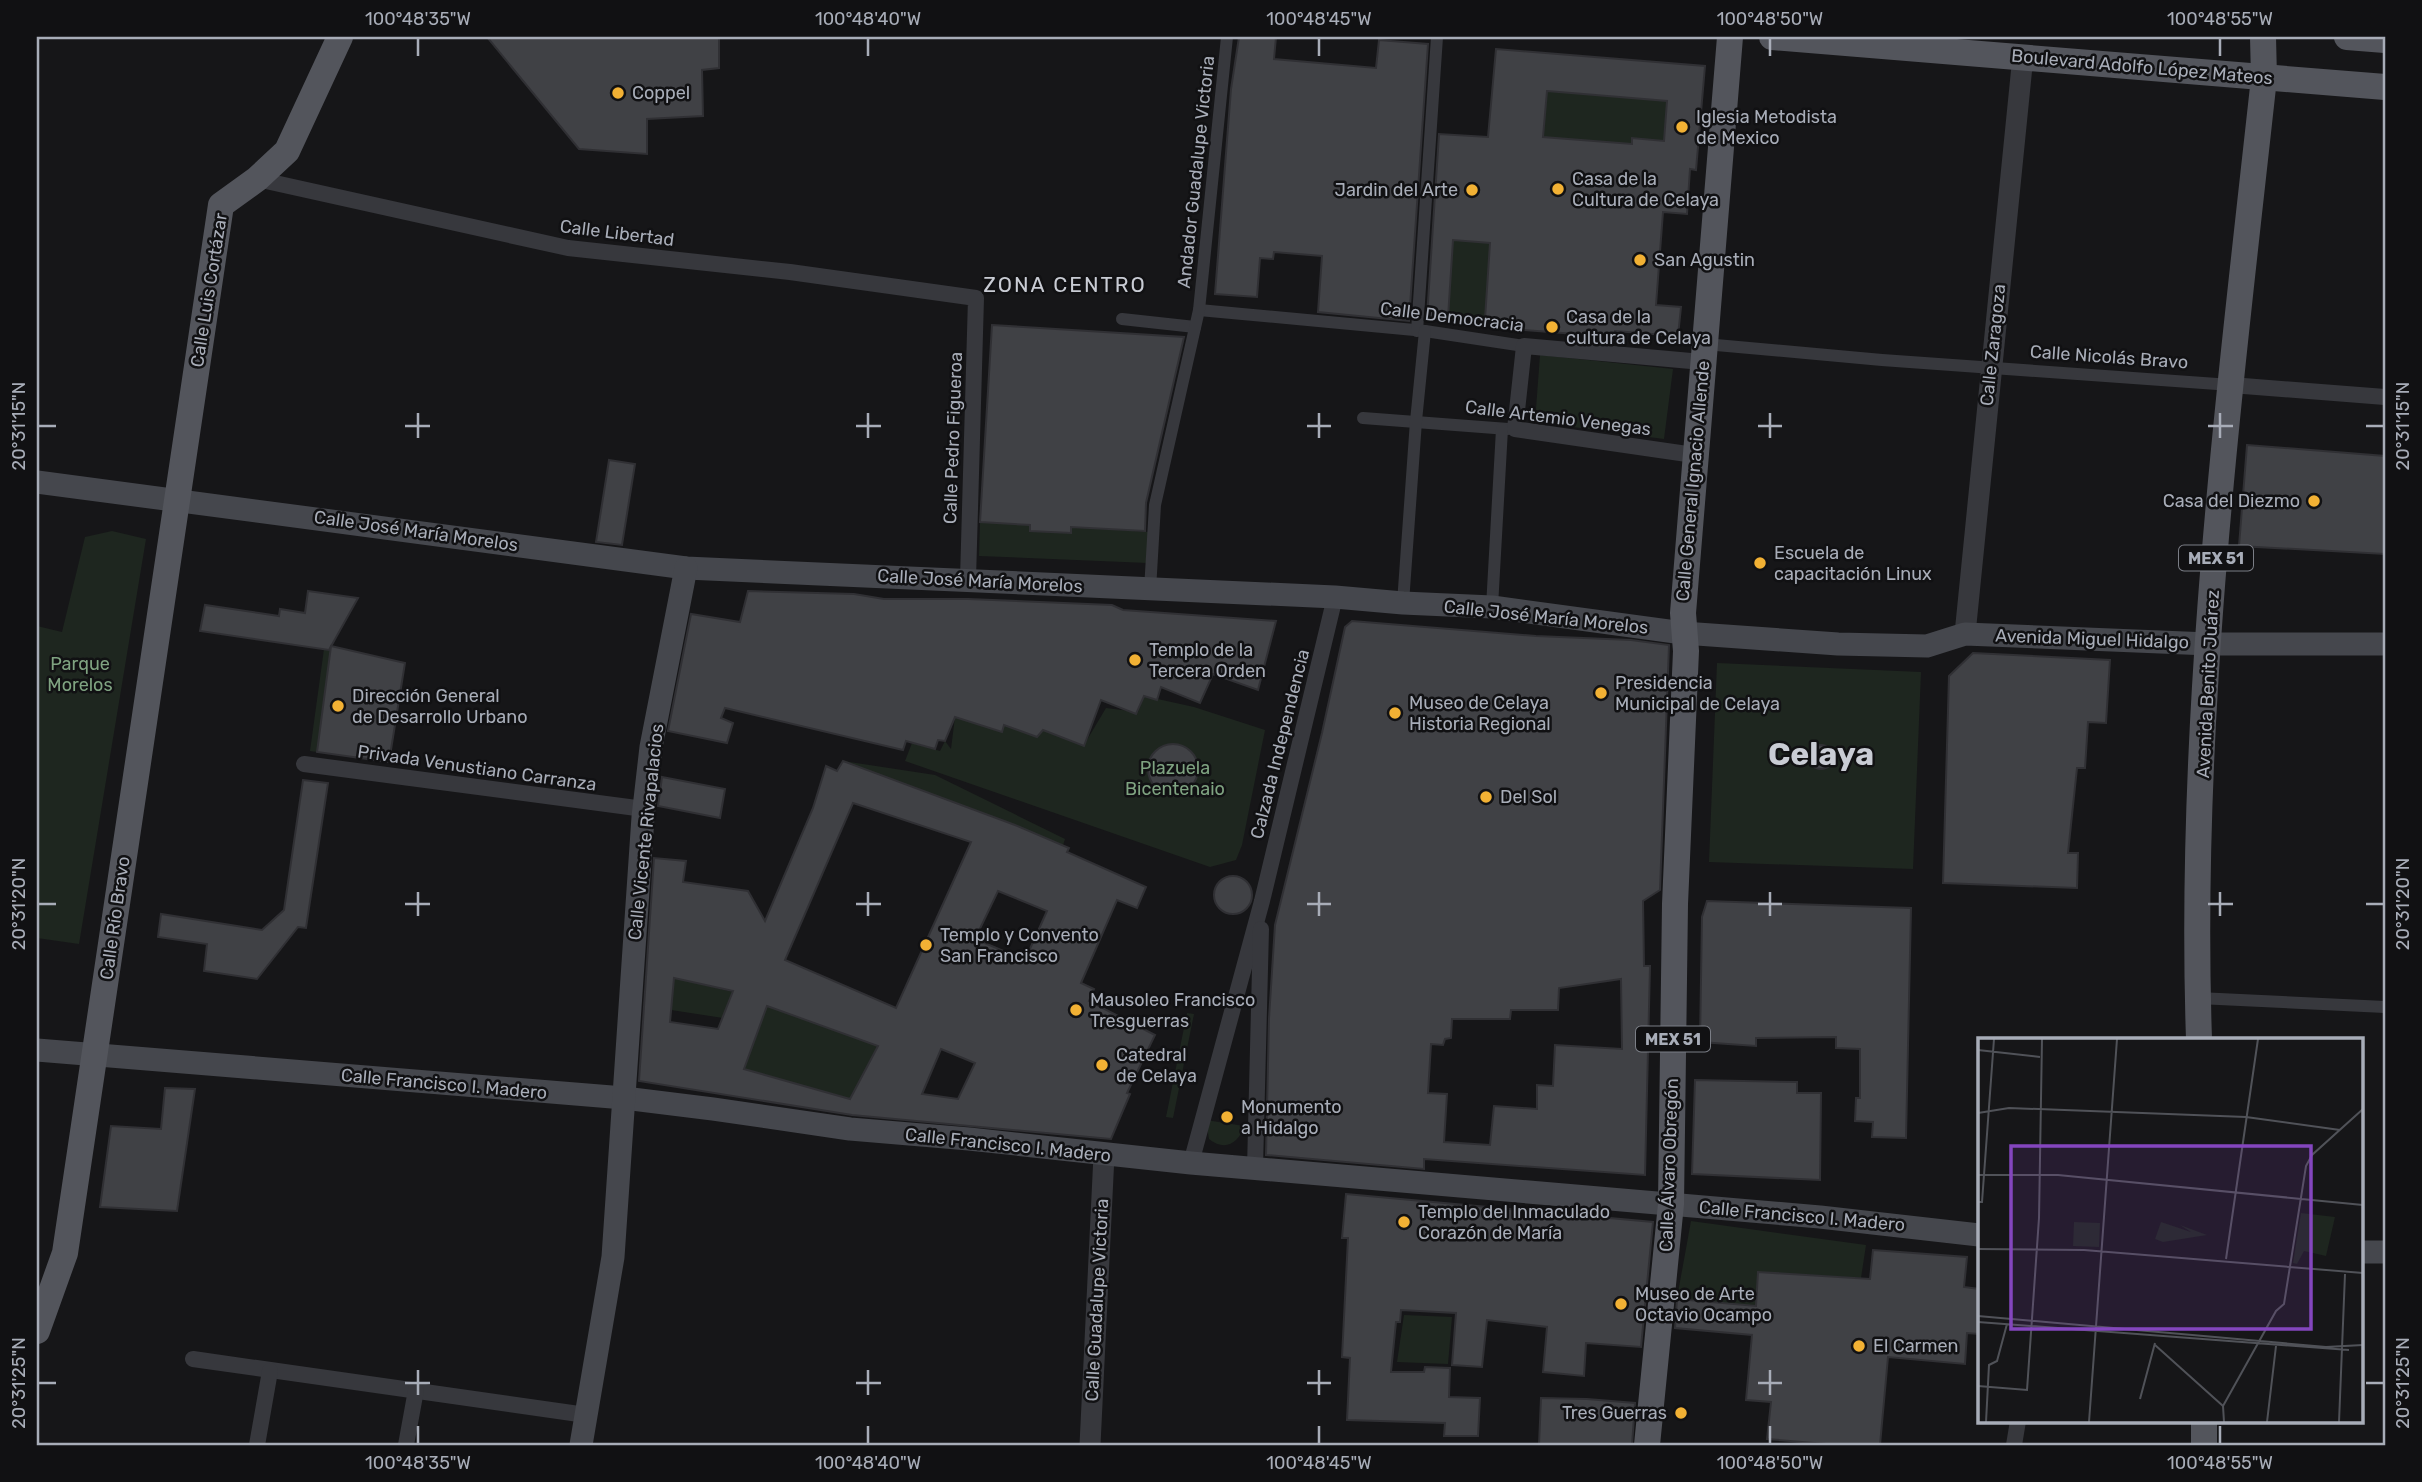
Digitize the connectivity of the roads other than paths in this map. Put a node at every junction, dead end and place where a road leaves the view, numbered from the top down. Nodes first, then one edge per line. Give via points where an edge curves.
1 (340, 37) edge
2 (1227, 37) edge
3 (1437, 37) edge
4 (1730, 37) edge
5 (1772, 37) edge
6 (2263, 37) edge
7 (2347, 37) edge
8 (2385, 40) edge
9 (2023, 56) junction
10 (2264, 78) junction
11 (2385, 87) edge
12 (257, 179) junction
13 (976, 298) joint
14 (1199, 310) junction
15 (1122, 319) dead end
16 (1195, 327) junction
17 (1421, 331) junction
18 (1524, 346) junction
19 (1703, 353) junction
20 (1990, 368) junction
21 (2231, 385) junction
22 (2385, 397) edge
23 (1363, 418) dead end
24 (1416, 421) junction
25 (1509, 429) junction
26 (1694, 455) junction
27 (37, 482) edge
28 (176, 500) junction
29 (686, 568) junction
30 (968, 579) junction
31 (1150, 590) junction
32 (1335, 597) junction
33 (1403, 603) junction
34 (1492, 607) junction
35 (1683, 633) junction
36 (1965, 634) junction
37 (2208, 644) junction
38 (2385, 644) edge
39 (1927, 646) joint
40 (304, 764) dead end
41 (644, 809) junction
42 (1262, 901) junction
43 (2198, 998) junction
44 (2385, 1007) edge
45 (2199, 1038) edge
46 (37, 1050) edge
47 (96, 1056) junction
48 (624, 1098) junction
49 (1104, 1155) junction
50 (1192, 1163) junction
51 (1255, 1168) junction
52 (1671, 1204) junction
53 (1978, 1235) edge
54 (2362, 1252) edge
55 (2385, 1252) edge
56 (37, 1331) edge
57 (193, 1359) dead end
58 (270, 1371) junction
59 (416, 1390) junction
60 (586, 1415) junction
61 (2018, 1422) edge
62 (2204, 1422) edge
63 (257, 1445) edge
64 (406, 1445) edge
65 (581, 1445) edge
66 (1090, 1445) edge
67 (1647, 1445) edge
68 (2014, 1445) edge
69 (2204, 1445) edge

1 - 12 main road, Calle Luis Cortázar via 287,151
2 - 14 street, Andador Guadalupe Victoria
3 - 17 street
4 - 19 main road, Calle General Ignacio Allende / MEX 51
5 - 9 main road, Boulevard Adolfo López Mateos
6 - 10 main road, MEX 51
7 - 8 main road
9 - 10 main road, Boulevard Adolfo López Mateos
9 - 20 street, Calle Zaragoza
10 - 11 main road, Boulevard Adolfo López Mateos
10 - 21 main road, Avenida Benito Juárez / MEX 51
12 - 13 street, Calle Libertad via 568,248
12 - 28 main road, Calle Luis Cortázar via 221,205
13 - 30 street, Calle Pedro Figueroa
14 - 16 street
14 - 17 street, Calle Democracia
15 - 16 street
16 - 31 street via 1155,505
17 - 18 street, Calle Democracia
17 - 24 street
18 - 19 street, Calle Democracia
18 - 25 street
19 - 20 street, Calle Nicolás Bravo
19 - 26 main road, Calle General Ignacio Allende / MEX 51
20 - 21 street, Calle Nicolás Bravo
20 - 36 street, Calle Zaragoza
21 - 22 street, Calle Nicolás Bravo
21 - 37 main road, Avenida Benito Juárez / MEX 51
23 - 24 street, Calle Artemio Venegas
24 - 25 street, Calle Artemio Venegas
24 - 33 street
25 - 26 street, Calle Artemio Venegas
25 - 34 street
26 - 35 main road, Calle General Ignacio Allende / MEX 51
27 - 28 main road, Calle José María Morelos
28 - 29 main road, Calle José María Morelos
28 - 47 main road, Calle Río Bravo
29 - 30 main road, Calle José María Morelos
29 - 41 main road, Calle Vicente Rivapalacios via 651,747
30 - 31 main road, Calle José María Morelos
31 - 32 main road, Calle José María Morelos
32 - 33 main road, Calle José María Morelos
32 - 42 street, Calzada Independencia
33 - 34 main road, Calle José María Morelos
34 - 35 main road, Calle José María Morelos
35 - 39 main road, Calle José María Morelos
35 - 52 main road, Calle Álvaro Obregón / MEX 51
36 - 37 main road, Avenida Miguel Hidalgo
36 - 39 main road, Avenida Miguel Hidalgo
37 - 38 main road, Avenida Miguel Hidalgo
37 - 43 main road, Avenida Benito Juárez / MEX 51 via 2196,899
40 - 41 street, Privada Venustiano Carranza
41 - 48 main road, Calle Vicente Rivapalacios
42 - 50 street, Calzada Independencia
42 - 51 street, Calzada Independencia
43 - 44 street
43 - 45 main road, Avenida Benito Juárez / MEX 51
46 - 47 main road, Calle Francisco I. Madero
47 - 48 main road, Calle Francisco I. Madero
47 - 56 main road, Calle Río Bravo via 65,1253
48 - 49 main road, Calle Francisco I. Madero via 837,1128
48 - 60 main road, Calle Vicente Rivapalacios via 613,1257
49 - 50 main road, Calle Francisco I. Madero
49 - 66 street, Calle Guadalupe Victoria
50 - 51 main road, Calle Francisco I. Madero
51 - 52 main road, Calle Francisco I. Madero
52 - 53 main road, Calle Francisco I. Madero
52 - 67 main road, Calle Álvaro Obregón / MEX 51
54 - 55 main road
57 - 58 street
58 - 59 street
58 - 63 street
59 - 60 street
59 - 64 street
60 - 65 main road, Calle Vicente Rivapalacios
61 - 68 street
62 - 69 main road

